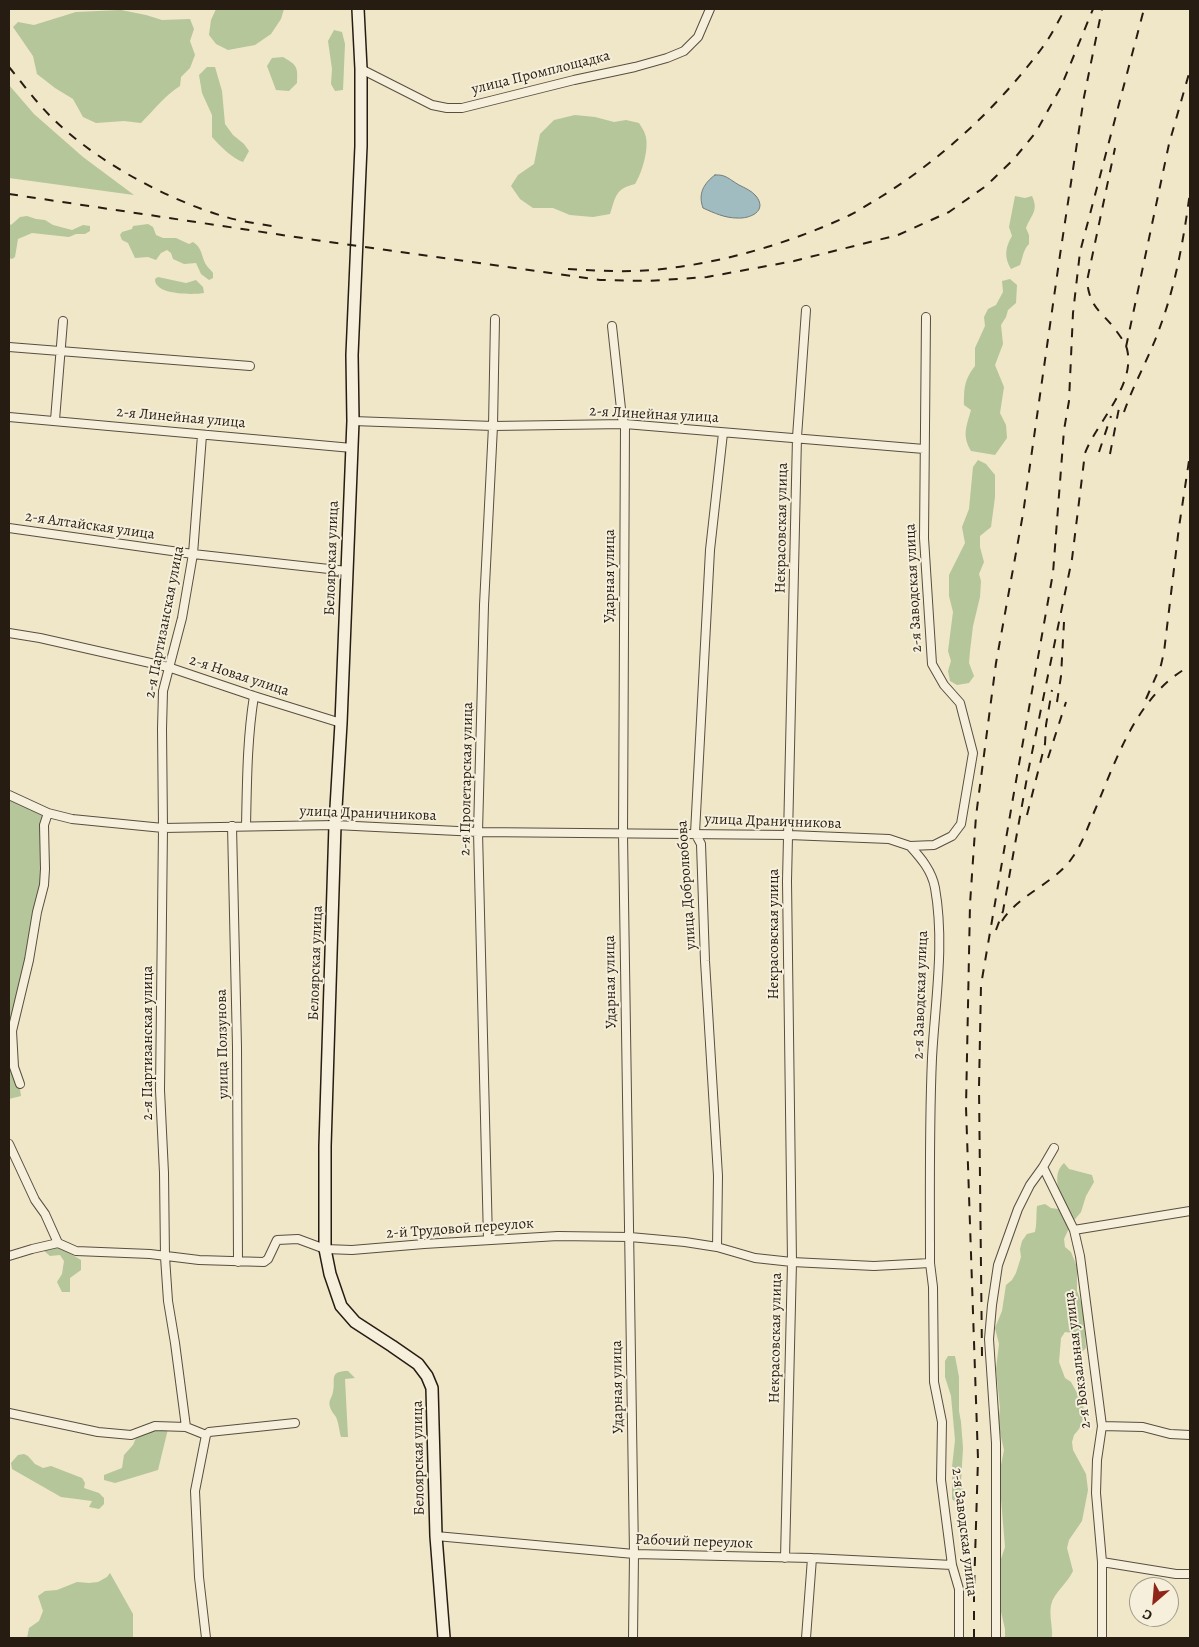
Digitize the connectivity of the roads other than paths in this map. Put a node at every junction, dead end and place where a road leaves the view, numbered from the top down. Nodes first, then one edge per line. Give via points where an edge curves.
1 (358, 9) edge
2 (710, 9) edge
3 (361, 69) junction
4 (806, 310) dead end
5 (926, 317) dead end
6 (495, 319) dead end
7 (63, 321) dead end
8 (612, 326) dead end
9 (9, 347) edge
10 (61, 351) junction
11 (250, 366) dead end
12 (9, 417) edge
13 (55, 420) junction
14 (353, 421) junction
15 (625, 424) junction
16 (493, 426) junction
17 (723, 433) junction
18 (202, 435) junction
19 (797, 437) junction
20 (352, 448) junction
21 (924, 449) junction
22 (9, 528) edge
23 (193, 554) junction
24 (347, 572) junction
25 (9, 633) edge
26 (168, 667) junction
27 (254, 696) junction
28 (342, 723) junction
29 (9, 796) edge
30 (48, 813) junction
31 (335, 825) junction
32 (232, 826) junction
33 (246, 826) junction
34 (163, 828) junction
35 (478, 832) junction
36 (695, 833) junction
37 (623, 834) junction
38 (789, 835) junction
39 (910, 846) junction
40 (20, 1084) dead end
41 (9, 1144) edge
42 (1054, 1148) dead end
43 (1043, 1167) junction
44 (1190, 1211) edge
45 (1074, 1230) junction
46 (630, 1237) junction
47 (488, 1240) junction
48 (58, 1244) junction
49 (717, 1246) junction
50 (325, 1248) junction
51 (9, 1256) edge
52 (165, 1257) junction
53 (238, 1262) junction
54 (792, 1262) junction
55 (930, 1262) junction
56 (9, 1414) edge
57 (295, 1423) dead end
58 (1102, 1426) junction
59 (186, 1427) junction
60 (206, 1435) junction
61 (1190, 1435) edge
62 (436, 1536) junction
63 (634, 1554) junction
64 (785, 1558) junction
65 (812, 1558) junction
66 (1102, 1562) junction
67 (952, 1565) junction
68 (1190, 1574) edge
69 (206, 1638) edge
70 (444, 1638) edge
71 (633, 1638) edge
72 (806, 1638) edge
73 (959, 1638) edge
74 (996, 1638) edge
75 (1102, 1638) edge

1 - 3 street
2 - 3 street, улица Промплощадка via 698,37 684,51 667,58 462,108 432,105
3 - 14 street, Белоярская улица
4 - 19 street, Некрасовская улица
5 - 21 street, 2-я Заводская улица
6 - 16 street, 2-я Пролетарская улица
7 - 10 street
8 - 15 street, Ударная улица
9 - 10 street
10 - 11 street
10 - 13 street
12 - 13 street, 2-я Линейная улица
13 - 18 street, 2-я Линейная улица
14 - 16 street, 2-я Линейная улица
14 - 20 street, Белоярская улица
15 - 16 street, 2-я Линейная улица
15 - 17 street, 2-я Линейная улица
15 - 37 street, Ударная улица
16 - 35 street, 2-я Пролетарская улица
17 - 19 street, 2-я Линейная улица
17 - 36 street, улица Добролюбова via 710,550
18 - 20 street, 2-я Линейная улица
18 - 23 street, 2-я Партизанская улица
19 - 21 street, 2-я Линейная улица
19 - 38 street, Некрасовская улица
20 - 24 street, Белоярская улица
21 - 39 street, 2-я Заводская улица via 924,538 932,664 960,703 972,753 961,824 952,836 934,844
22 - 23 street, 2-я Алтайская улица
23 - 24 street, 2-я Алтайская улица
23 - 26 street, 2-я Партизанская улица via 182,618
24 - 28 street, Белоярская улица
25 - 26 street, 2-я Новая улица
26 - 27 street, 2-я Новая улица
26 - 34 street, 2-я Партизанская улица via 163,691
27 - 28 street, 2-я Новая улица
27 - 33 street via 247,755
28 - 31 street, Белоярская улица
29 - 30 street, улица Драничникова
30 - 34 street, улица Драничникова via 72,819
30 - 40 street via 44,825 44,885 12,1031 14,1066
31 - 33 street, улица Драничникова
31 - 35 street, улица Драничникова
31 - 50 street, Белоярская улица
32 - 33 street, улица Драничникова
32 - 34 street, улица Драничникова
32 - 53 street, улица Ползунова
34 - 52 street, 2-я Партизанская улица via 160,1090
35 - 37 street, улица Драничникова
35 - 47 street, 2-я Пролетарская улица
36 - 37 street, улица Драничникова
36 - 38 street, улица Драничникова
36 - 49 street, улица Добролюбова via 701,844 704,900 718,1176
37 - 46 street, Ударная улица
38 - 39 street, улица Драничникова via 889,839
38 - 54 street, Некрасовская улица
39 - 55 street, 2-я Заводская улица via 925,862 935,886 938,916 932,1058
41 - 48 street
42 - 43 street
43 - 45 street, 2-я Вокзальная улица
43 - 74 street via 1018,1209 998,1265 992,1305 989,1339 996,1443
44 - 45 street
45 - 58 street, 2-я Вокзальная улица
46 - 47 street, 2-й Трудовой переулок via 558,1236
46 - 49 street, 2-й Трудовой переулок
46 - 63 street, Ударная улица
47 - 50 street, 2-й Трудовой переулок via 352,1250
48 - 51 street, 2-й Трудовой переулок
48 - 52 street, 2-й Трудовой переулок via 76,1251
49 - 54 street, 2-й Трудовой переулок via 754,1258
50 - 53 street, 2-й Трудовой переулок via 298,1239 277,1240 264,1262
50 - 62 street, Белоярская улица via 341,1306 355,1322 418,1364 432,1388
52 - 53 street, 2-й Трудовой переулок
52 - 59 street, 2-я Партизанская улица
54 - 55 street, 2-й Трудовой переулок via 874,1266
54 - 64 street, Некрасовская улица
55 - 67 street, 2-я Заводская улица via 934,1382 942,1422 941,1480
56 - 59 street via 98,1432 131,1435 155,1426
57 - 60 street via 209,1432
58 - 61 street via 1143,1427
58 - 66 street, 2-я Вокзальная улица via 1096,1493
59 - 60 street
60 - 69 street via 195,1491
62 - 63 street, Рабочий переулок
62 - 70 street, Белоярская улица
63 - 64 street, Рабочий переулок
63 - 71 street, Ударная улица
64 - 65 street, Рабочий переулок
65 - 67 street, Рабочий переулок
65 - 72 street
66 - 68 street
66 - 75 street, 2-я Вокзальная улица
67 - 73 street, 2-я Заводская улица via 959,1589

